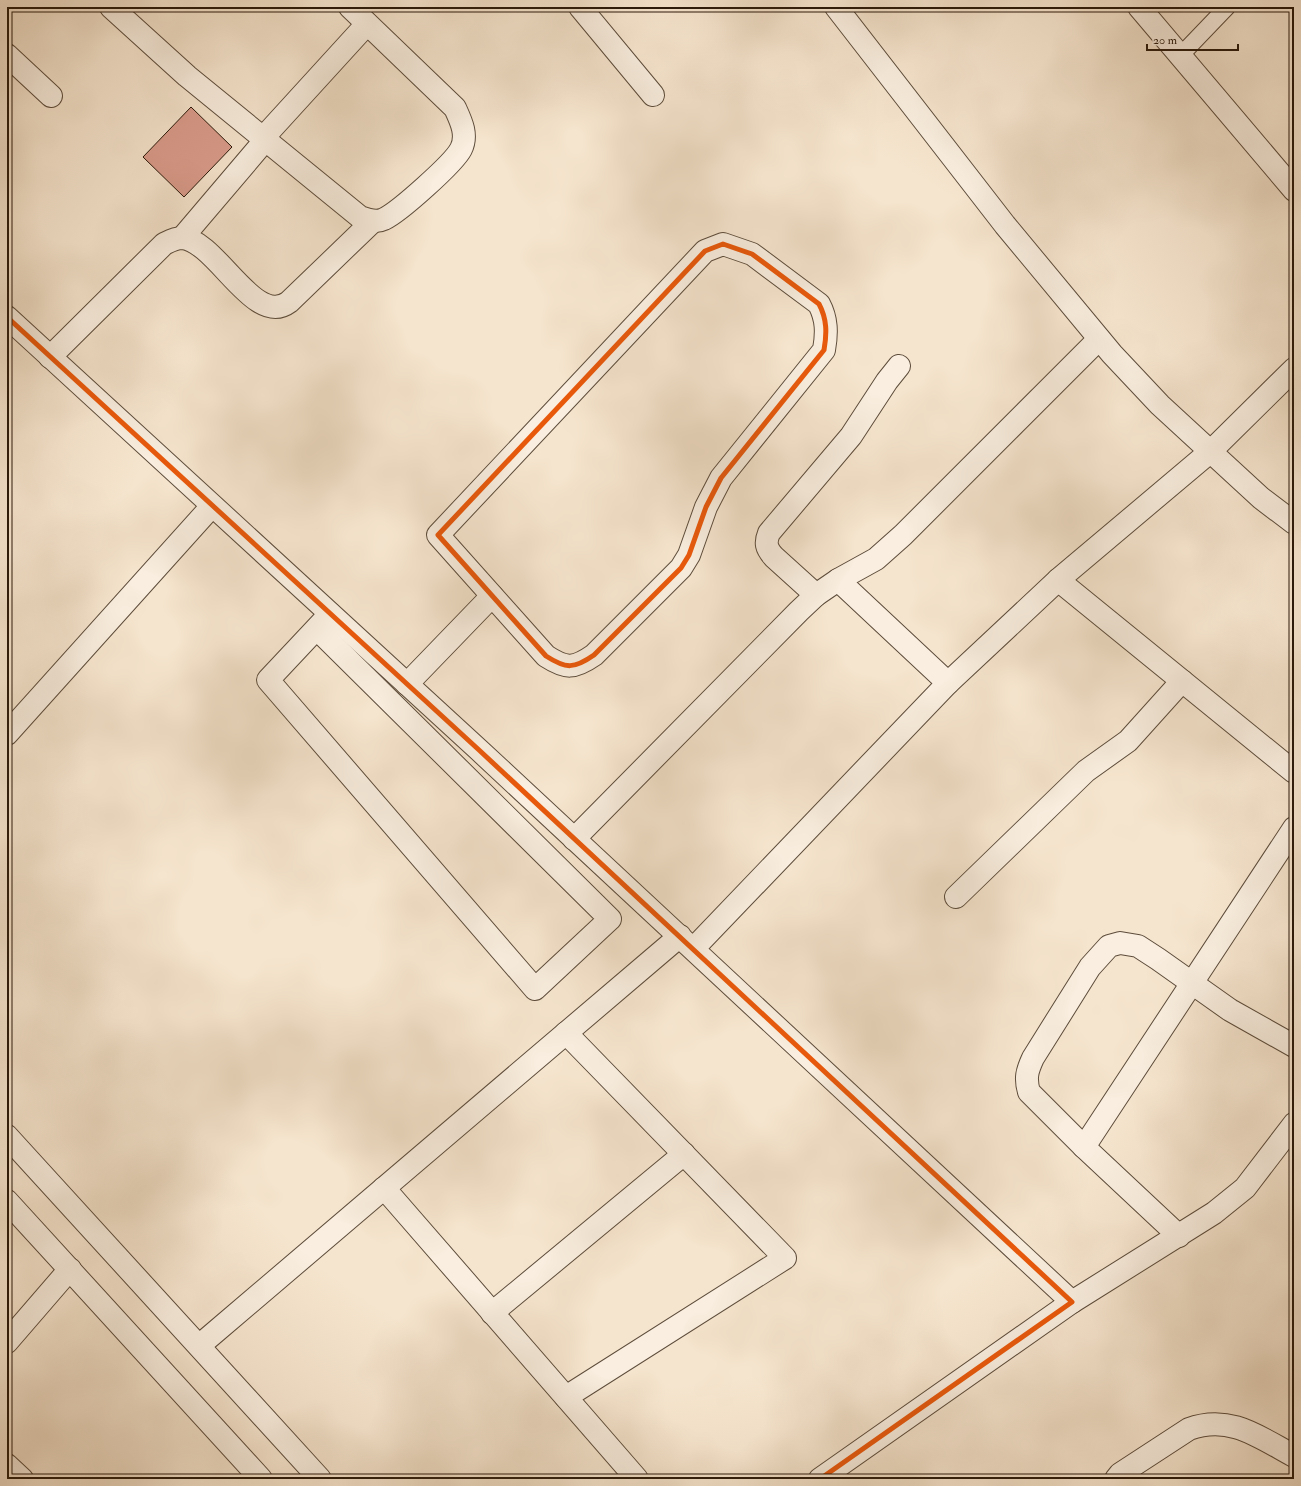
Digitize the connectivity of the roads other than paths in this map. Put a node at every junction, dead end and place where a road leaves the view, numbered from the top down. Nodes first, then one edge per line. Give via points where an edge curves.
1 (111, 7) edge
2 (350, 7) edge
3 (580, 7) edge
4 (836, 7) edge
5 (1139, 7) edge
6 (1227, 7) edge
7 (367, 24) junction
8 (7, 55) edge
9 (1180, 56) junction
10 (653, 95) dead end
11 (51, 96) dead end
12 (263, 138) junction
13 (1294, 190) edge
14 (373, 221) junction
15 (182, 238) junction
16 (7, 317) edge
17 (1099, 339) junction
18 (50, 357) junction
19 (899, 366) dead end
20 (1294, 369) edge
21 (1211, 451) junction
22 (212, 506) junction
23 (1294, 523) edge
24 (838, 580) junction
25 (1058, 580) junction
26 (816, 595) junction
27 (492, 596) junction
28 (324, 622) junction
29 (1182, 681) junction
30 (948, 683) junction
31 (407, 684) junction
32 (7, 734) edge
33 (479, 750) junction
34 (459, 769) junction
35 (1294, 772) edge
36 (1294, 828) edge
37 (574, 839) junction
38 (956, 897) dead end
39 (687, 942) junction
40 (1192, 982) junction
41 (566, 1033) junction
42 (1294, 1046) edge
43 (1294, 1124) edge
44 (7, 1136) edge
45 (1084, 1147) junction
46 (684, 1154) junction
47 (384, 1188) junction
48 (7, 1201) edge
49 (1179, 1236) junction
50 (70, 1269) junction
51 (1072, 1302) junction
52 (492, 1313) junction
53 (7, 1342) edge
54 (200, 1346) junction
55 (566, 1398) junction
56 (1294, 1456) edge
57 (7, 1465) edge
58 (22, 1479) edge
59 (261, 1479) edge
60 (320, 1479) edge
61 (637, 1479) edge
62 (820, 1479) edge
63 (1116, 1479) edge

1 - 12 street via 187,76
2 - 7 street
3 - 10 street
4 - 17 street via 1005,224
5 - 9 street
6 - 9 lane
7 - 12 street
7 - 14 street via 455,108 464,127 462,148 451,164 384,220
8 - 11 street
9 - 13 street
12 - 14 street via 360,217
12 - 15 street via 261,145
14 - 15 street via 289,302 275,308 259,302 203,248
15 - 18 street via 164,244
16 - 18 street
17 - 21 street via 1160,405
17 - 24 street via 903,535 876,559
18 - 22 street
19 - 26 street via 851,436 769,533 765,542 774,557
20 - 21 street
21 - 23 street via 1261,498
21 - 25 street
22 - 28 street
22 - 32 street
24 - 26 street
24 - 30 street
25 - 29 street
25 - 30 street
26 - 37 street
27 - 27 street via 438,535 706,251 723,244 752,254 818,304 826,324 824,350 721,478 706,506 689,556 681,568 594,655 580,664 558,664 546,656
27 - 31 street
28 - 31 street
28 - 34 street
28 - 34 street via 268,680 535,989 610,919
29 - 35 street
29 - 38 street via 1128,741 1086,771
30 - 39 street
31 - 33 street
33 - 34 street
33 - 37 street
36 - 40 street
37 - 39 street
39 - 41 street
39 - 51 street
40 - 42 street via 1230,1010
40 - 45 street
40 - 45 street via 1138,946 1120,943 1109,946 1090,967 1026,1071 1029,1092
41 - 46 street
41 - 47 street
43 - 49 street via 1245,1188
44 - 54 street
45 - 49 street
46 - 52 street
46 - 55 street via 785,1258
47 - 52 street
47 - 54 street
48 - 50 street
49 - 51 street
50 - 53 street
50 - 59 street
51 - 62 street
52 - 55 street
54 - 60 street
55 - 61 street
56 - 63 street via 1240,1427 1202,1424 1189,1429
57 - 58 street

